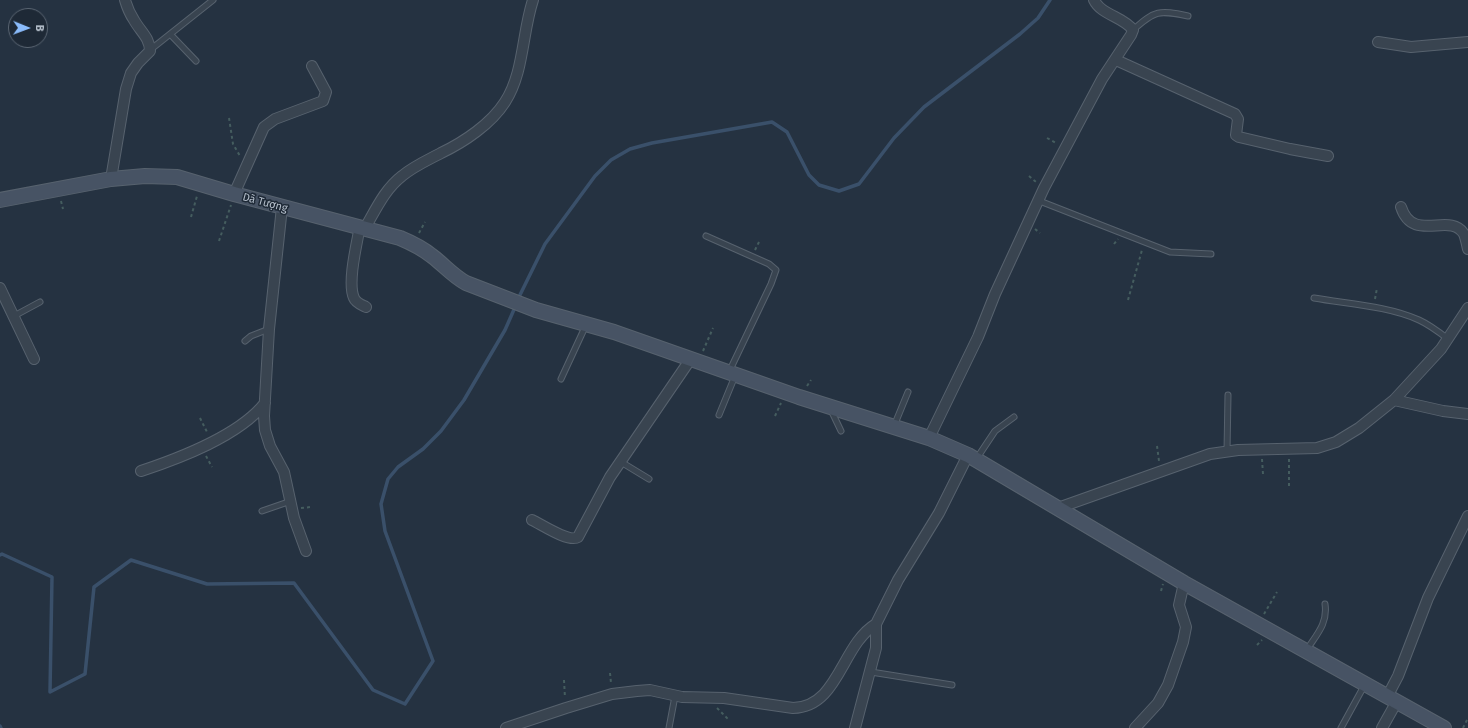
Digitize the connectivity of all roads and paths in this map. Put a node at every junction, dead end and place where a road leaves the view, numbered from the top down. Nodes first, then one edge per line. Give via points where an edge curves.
1 (125, 0) edge
2 (213, 0) edge
3 (533, 0) edge
4 (1094, 0) edge
5 (1188, 16) dead end
6 (1133, 30) junction
7 (171, 35) junction
8 (1378, 42) dead end
9 (1468, 42) edge
10 (150, 51) junction
11 (1116, 60) junction
12 (196, 61) dead end
13 (312, 66) dead end
14 (229, 118) dead end
15 (1328, 156) dead end
16 (246, 165) junction
17 (111, 179) junction
18 (200, 183) junction
19 (234, 194) junction
20 (0, 200) edge
21 (1037, 200) junction
22 (282, 207) junction
23 (1401, 207) dead end
24 (191, 217) dead end
25 (363, 227) junction
26 (706, 236) dead end
27 (219, 241) dead end
28 (1144, 243) junction
29 (1468, 249) edge
30 (1212, 254) dead end
31 (0, 288) edge
32 (1377, 288) dead end
33 (1314, 298) dead end
34 (1128, 300) dead end
35 (40, 302) dead end
36 (366, 307) dead end
37 (1374, 308) junction
38 (1468, 308) edge
39 (14, 316) junction
40 (587, 324) junction
41 (713, 328) dead end
42 (269, 329) junction
43 (1449, 339) junction
44 (246, 341) dead end
45 (34, 359) dead end
46 (694, 362) junction
47 (732, 374) junction
48 (561, 379) dead end
49 (908, 392) dead end
50 (1228, 395) dead end
51 (1394, 400) junction
52 (265, 403) junction
53 (830, 407) junction
54 (1468, 414) edge
55 (719, 415) dead end
56 (1014, 417) dead end
57 (200, 418) dead end
58 (893, 427) junction
59 (841, 431) dead end
60 (929, 438) junction
61 (212, 442) junction
62 (1157, 446) dead end
63 (1262, 450) junction
64 (1288, 450) junction
65 (1227, 451) junction
66 (972, 457) junction
67 (620, 462) junction
68 (141, 471) dead end
69 (1161, 472) junction
70 (1263, 474) dead end
71 (649, 479) dead end
72 (1289, 487) dead end
73 (291, 501) junction
74 (1058, 508) junction
75 (262, 511) dead end
76 (1468, 516) edge
77 (532, 520) dead end
78 (306, 551) dead end
79 (1184, 583) junction
80 (1277, 592) dead end
81 (1325, 604) dead end
82 (876, 624) junction
83 (1258, 625) junction
84 (1305, 652) junction
85 (871, 672) junction
86 (564, 680) dead end
87 (952, 685) dead end
88 (1365, 685) junction
89 (675, 696) junction
90 (1392, 700) junction
91 (566, 708) junction
92 (1468, 718) edge
93 (506, 728) edge
94 (669, 728) edge
95 (856, 728) edge
96 (1135, 728) edge
97 (1341, 728) edge
98 (1382, 728) edge
99 (1444, 728) edge
100 (1464, 728) edge

1 - 10 street via 150,45
2 - 7 lane
3 - 25 street via 519,67 504,103 460,143 415,166 402,176 391,186
4 - 6 street
5 - 6 lane via 1169,12 1157,13
6 - 11 street
7 - 10 lane
7 - 12 lane
8 - 9 street via 1411,47
10 - 17 street via 134,68 126,89
11 - 15 street via 1235,114 1238,119 1236,135
11 - 21 street via 1102,79
13 - 16 street via 326,92 326,97 323,101 275,119 264,127
14 - 16 path via 233,144
16 - 19 street
17 - 18 street, Dã Tượng via 177,177
17 - 20 street, Dã Tượng
18 - 19 street, Dã Tượng
18 - 24 path
19 - 22 street, Dã Tượng
19 - 27 path
21 - 28 lane
21 - 60 street via 994,294 978,337
22 - 25 street, Dã Tượng
22 - 42 street
23 - 29 street via 1404,216 1415,225 1458,228 1464,234
25 - 36 street via 354,265 352,290 358,302
25 - 40 street, Dã Tượng via 414,244 434,257 457,278 536,310
26 - 47 lane via 769,264 776,270
28 - 30 lane via 1170,252
28 - 34 path
31 - 39 street
32 - 37 path
33 - 37 lane
35 - 39 lane
37 - 43 lane via 1390,310 1420,321
38 - 43 street
39 - 45 street
40 - 46 street, Dã Tượng
40 - 48 lane
41 - 46 path
42 - 44 lane via 251,336
42 - 52 street
43 - 51 street
46 - 47 street, Dã Tượng
46 - 67 street
47 - 53 street, Dã Tượng
47 - 55 lane
49 - 58 lane
50 - 65 lane
51 - 54 street
51 - 64 street via 1359,428 1336,442 1317,448
52 - 61 street via 254,414
52 - 73 street via 265,430 270,446 284,472
53 - 58 street, Dã Tượng
53 - 59 lane
56 - 66 lane via 996,431
57 - 61 path
58 - 60 street, Dã Tượng
60 - 66 street, Dã Tượng
61 - 68 street via 174,460
62 - 69 path
63 - 64 street
63 - 65 street
63 - 70 path
64 - 72 path
65 - 69 street via 1200,456
66 - 74 street, Dã Tượng
66 - 82 street via 898,580
67 - 71 lane
67 - 77 street via 578,537 571,539
69 - 74 street
73 - 75 lane
73 - 78 street via 294,518
74 - 79 street, Dã Tượng
76 - 90 street via 1428,598 1398,676
79 - 83 street, Dã Tượng
79 - 96 street via 1179,605 1186,627 1183,642 1168,685 1158,702
80 - 83 path
81 - 84 lane via 1327,616 1323,626
82 - 85 street via 876,648
82 - 89 street via 869,628 852,649 824,695 811,705 793,708 724,698
83 - 84 street, Dã Tượng
84 - 88 street, Dã Tượng
85 - 87 lane
85 - 95 street
86 - 91 path
88 - 90 street, Dã Tượng
88 - 97 lane
89 - 91 street via 650,690 637,690 612,694
89 - 94 lane
90 - 98 street
90 - 99 street, Dã Tượng
91 - 93 street
92 - 100 path

